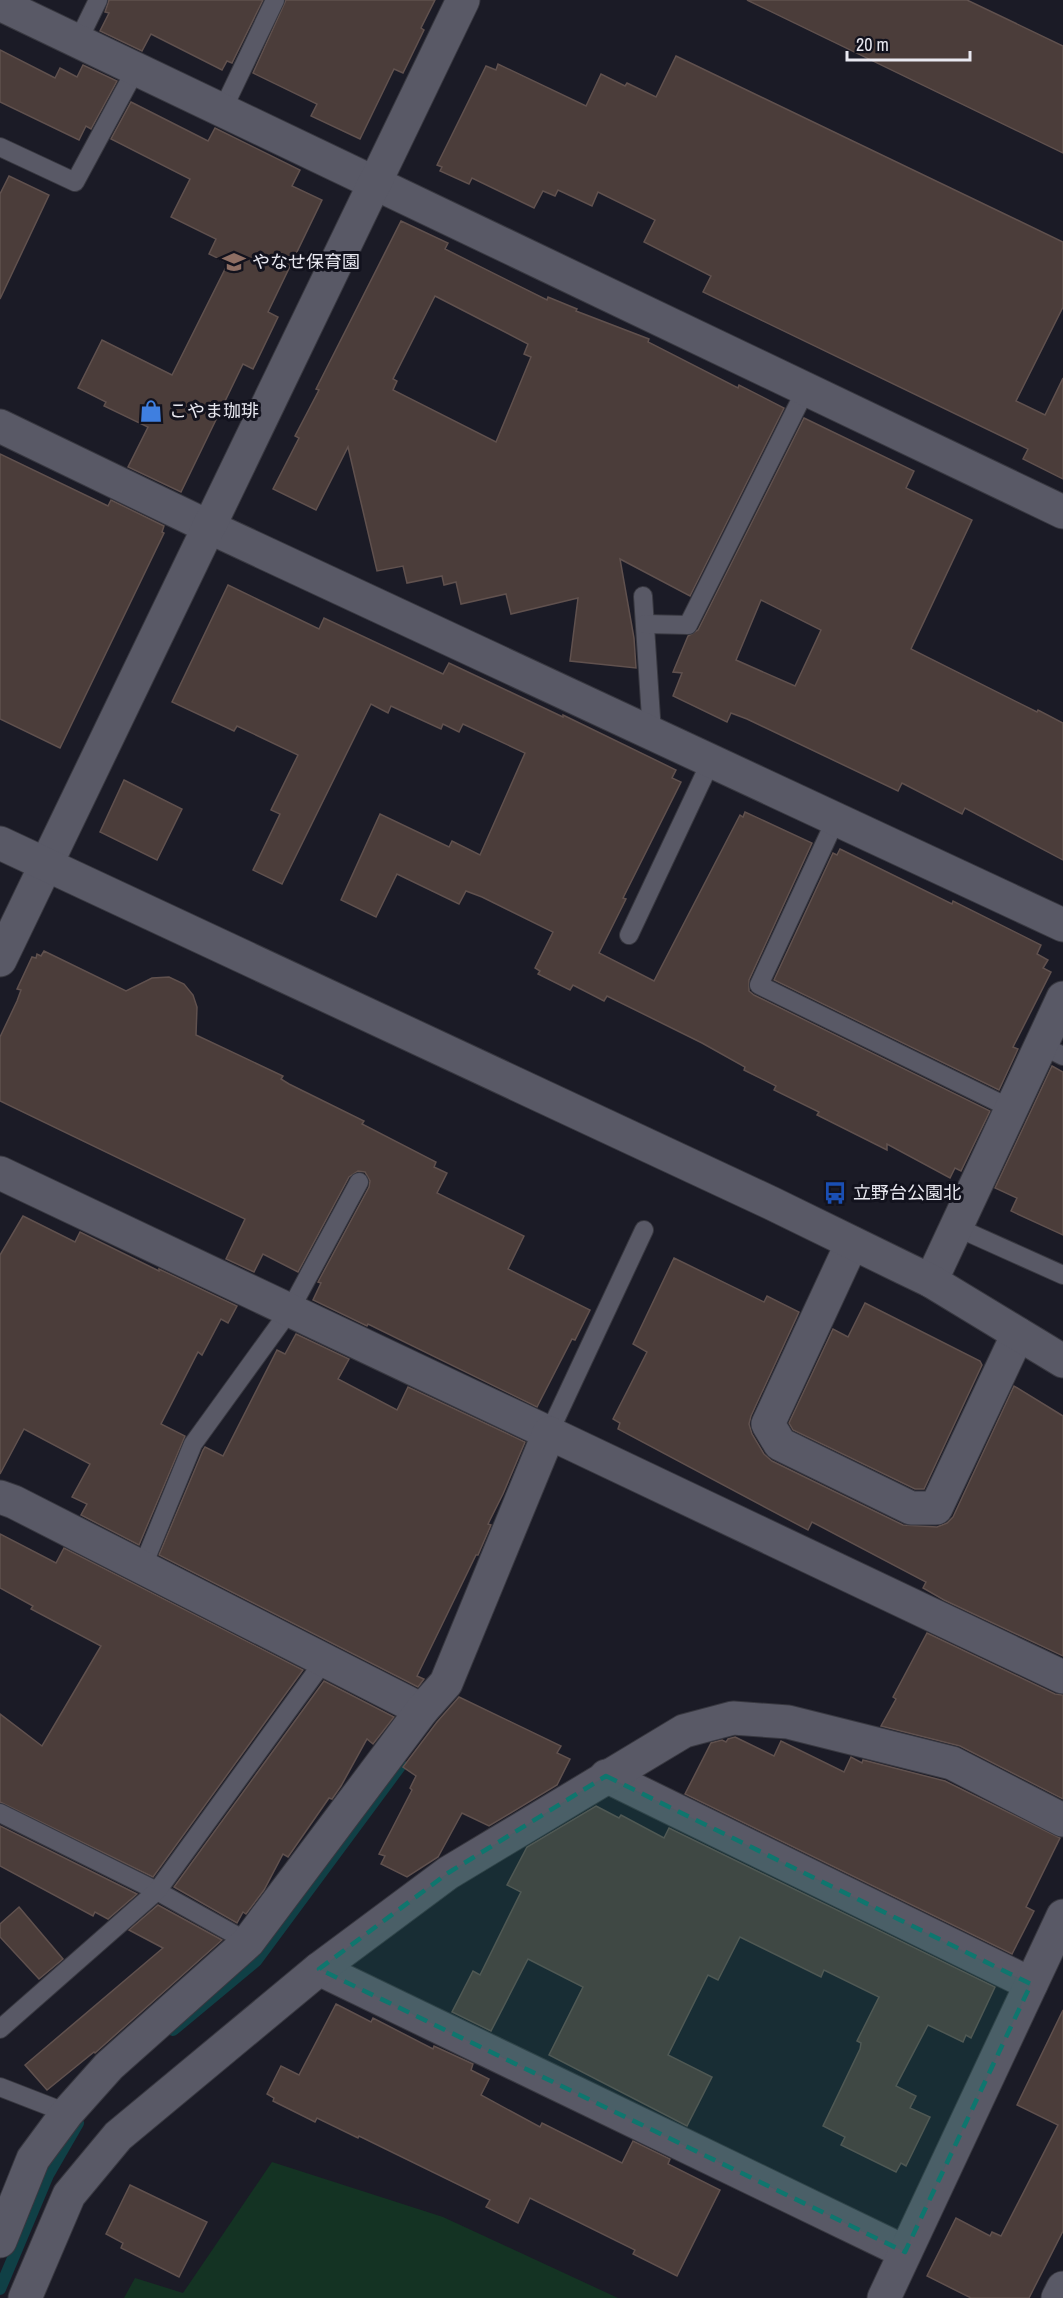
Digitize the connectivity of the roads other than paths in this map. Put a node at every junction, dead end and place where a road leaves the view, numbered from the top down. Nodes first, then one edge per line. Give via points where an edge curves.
1 (98, 0) edge
2 (274, 0) edge
3 (463, 0) edge
4 (0, 4) edge
5 (78, 41) junction
6 (136, 69) junction
7 (222, 111) junction
8 (0, 147) edge
9 (375, 184) junction
10 (806, 389) junction
11 (0, 426) edge
12 (1063, 512) edge
13 (209, 527) junction
14 (643, 596) dead end
15 (645, 624) junction
16 (652, 733) junction
17 (711, 761) junction
18 (836, 819) junction
19 (0, 843) edge
20 (46, 865) junction
21 (1063, 926) edge
22 (629, 935) dead end
23 (0, 960) edge
24 (1063, 998) edge
25 (1052, 1051) edge
26 (1012, 1109) junction
27 (0, 1173) edge
28 (359, 1182) dead end
29 (956, 1227) junction
30 (644, 1230) dead end
31 (852, 1243) junction
32 (1063, 1275) edge
33 (931, 1281) junction
34 (290, 1310) junction
35 (1018, 1334) junction
36 (1063, 1361) edge
37 (549, 1432) junction
38 (0, 1497) edge
39 (142, 1568) junction
40 (324, 1661) junction
41 (1063, 1677) edge
42 (422, 1710) junction
43 (606, 1776) junction
44 (0, 1814) edge
45 (1063, 1820) edge
46 (157, 1891) junction
47 (1063, 1916) edge
48 (248, 1942) junction
49 (320, 1969) junction
50 (1031, 1984) junction
51 (0, 2029) edge
52 (0, 2087) edge
53 (67, 2114) junction
54 (0, 2241) edge
55 (905, 2252) junction
56 (1063, 2288) edge
57 (25, 2298) edge
58 (884, 2298) edge
59 (1058, 2298) edge

1 - 5 lane
2 - 7 lane
3 - 9 street
4 - 5 street
5 - 6 street
6 - 7 street
6 - 8 lane via 75,182
7 - 9 street
9 - 10 street
9 - 13 street
10 - 12 street
10 - 15 lane via 688,625
11 - 13 street
13 - 16 street
13 - 20 street
14 - 15 lane
15 - 16 lane
16 - 17 street
17 - 18 street
17 - 22 lane
18 - 21 street
18 - 26 lane via 759,985
19 - 20 street
20 - 23 street
20 - 31 street
24 - 25 street
25 - 26 street
26 - 29 street
27 - 34 street
28 - 34 lane
29 - 32 lane
29 - 33 street
30 - 37 lane
31 - 33 street
31 - 35 street via 768,1424 780,1444 911,1508 936,1508
33 - 35 street
34 - 37 street
34 - 39 lane via 193,1444
35 - 36 street
37 - 41 street
37 - 42 street via 446,1683
38 - 39 street
39 - 40 street
40 - 42 street
40 - 46 lane
42 - 48 street
43 - 45 street via 684,1731 733,1718 789,1722 952,1763
43 - 49 street via 448,1873
43 - 50 street
44 - 46 lane
46 - 48 lane
46 - 51 lane
47 - 50 street
48 - 53 street via 109,2066
49 - 55 street
49 - 57 street via 118,2136 69,2195
50 - 55 street
52 - 53 lane
53 - 54 street via 33,2159
55 - 58 street
56 - 59 street

